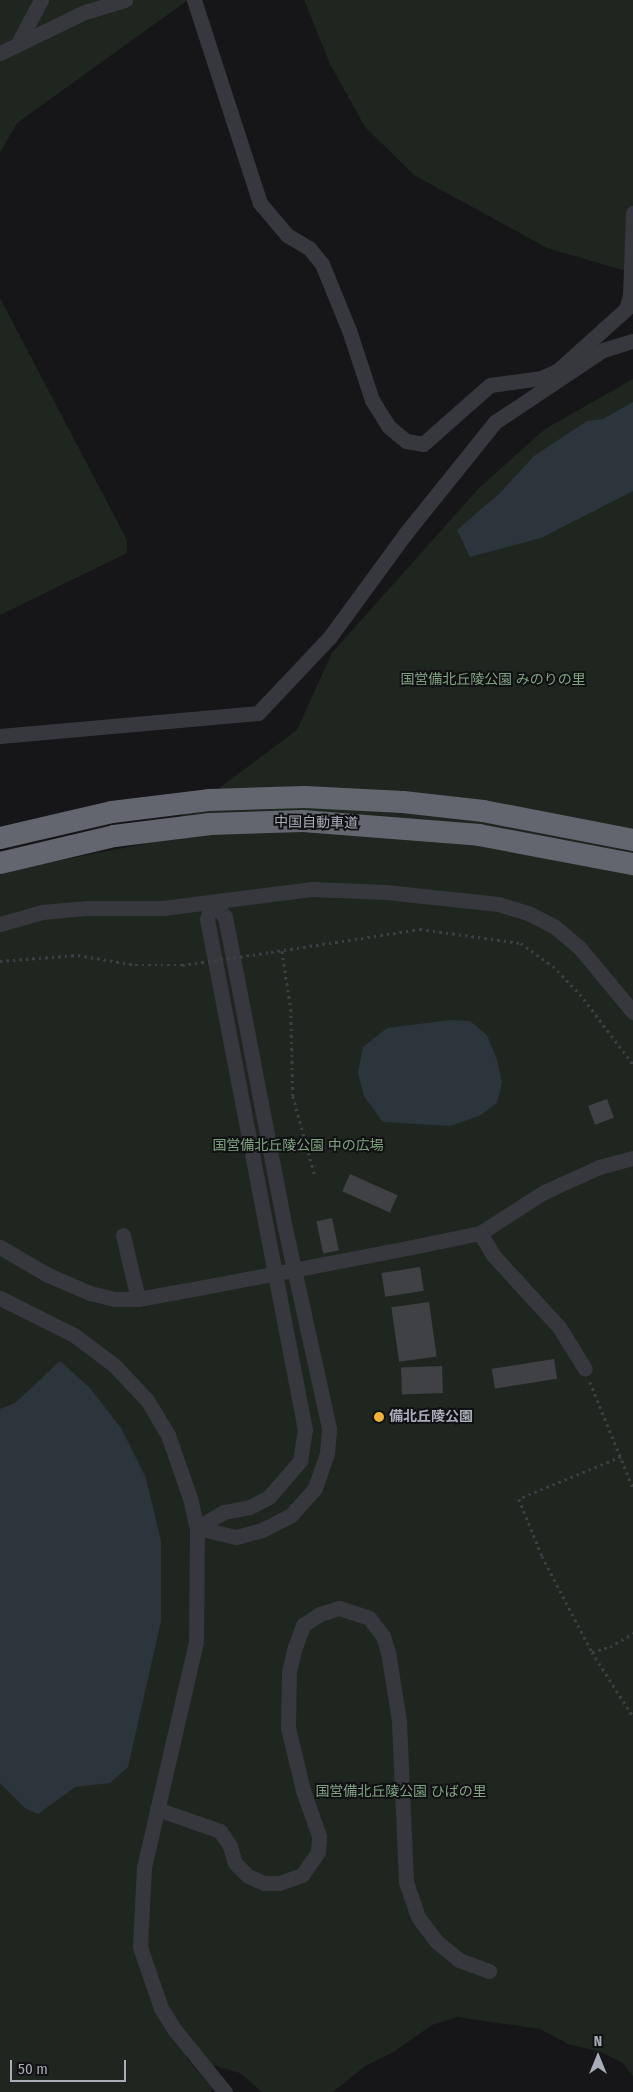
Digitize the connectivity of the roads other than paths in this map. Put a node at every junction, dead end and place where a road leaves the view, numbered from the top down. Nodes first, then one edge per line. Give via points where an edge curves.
1 (41, 0) edge
2 (125, 0) edge
3 (194, 0) edge
4 (17, 45) junction
5 (0, 54) edge
6 (633, 214) edge
7 (633, 341) edge
8 (555, 377) junction
9 (0, 736) edge
10 (0, 838) edge
11 (633, 840) edge
12 (0, 863) edge
13 (633, 864) edge
14 (212, 902) junction
15 (0, 924) edge
16 (633, 1012) edge
17 (633, 1158) edge
18 (480, 1233) junction
19 (123, 1235) dead end
20 (0, 1247) edge
21 (0, 1298) edge
22 (138, 1299) junction
23 (585, 1369) road end
24 (198, 1528) junction
25 (157, 1809) junction
26 (489, 1971) dead end
27 (225, 2092) edge

1 - 4 street
2 - 4 street via 84,12
3 - 8 street via 260,203 287,235 309,248 322,264 349,330 372,400 388,426 406,441 423,444 490,386
4 - 5 street
6 - 8 street via 630,295 626,309
7 - 8 street via 612,346
8 - 9 street via 495,422 405,534 330,638 258,713
10 - 11 highway, 中国自動車道 via 112,812 210,800 305,797 403,802 483,811
12 - 13 highway, 中国自動車道 via 114,836 210,824 303,821 479,835
14 - 15 street via 163,908 78,908 42,912
14 - 16 street via 311,889 386,892 498,904 530,914 555,927 585,953
14 - 24 street via 207,919 305,1430 300,1460 269,1497 250,1507 224,1512
14 - 24 street via 225,917 285,1228 330,1428 327,1453 315,1488 291,1515 262,1530 236,1537
17 - 18 street via 599,1167 544,1192
18 - 22 street, bridge
18 - 23 street via 493,1256 559,1328
19 - 22 street
20 - 22 street via 46,1274 90,1293 114,1299
21 - 24 street via 74,1335 114,1366 147,1400 168,1435 180,1465
24 - 25 street via 196,1642
25 - 26 street via 220,1830 230,1846 235,1864 248,1876 264,1883 279,1884 302,1875 318,1852 319,1836 303,1790 288,1728 289,1672 294,1650 302,1625 320,1614 339,1608 369,1618 386,1644 399,1721 406,1882 418,1917 437,1942 459,1960
25 - 27 street via 144,1867 140,1947 161,2008 174,2030

